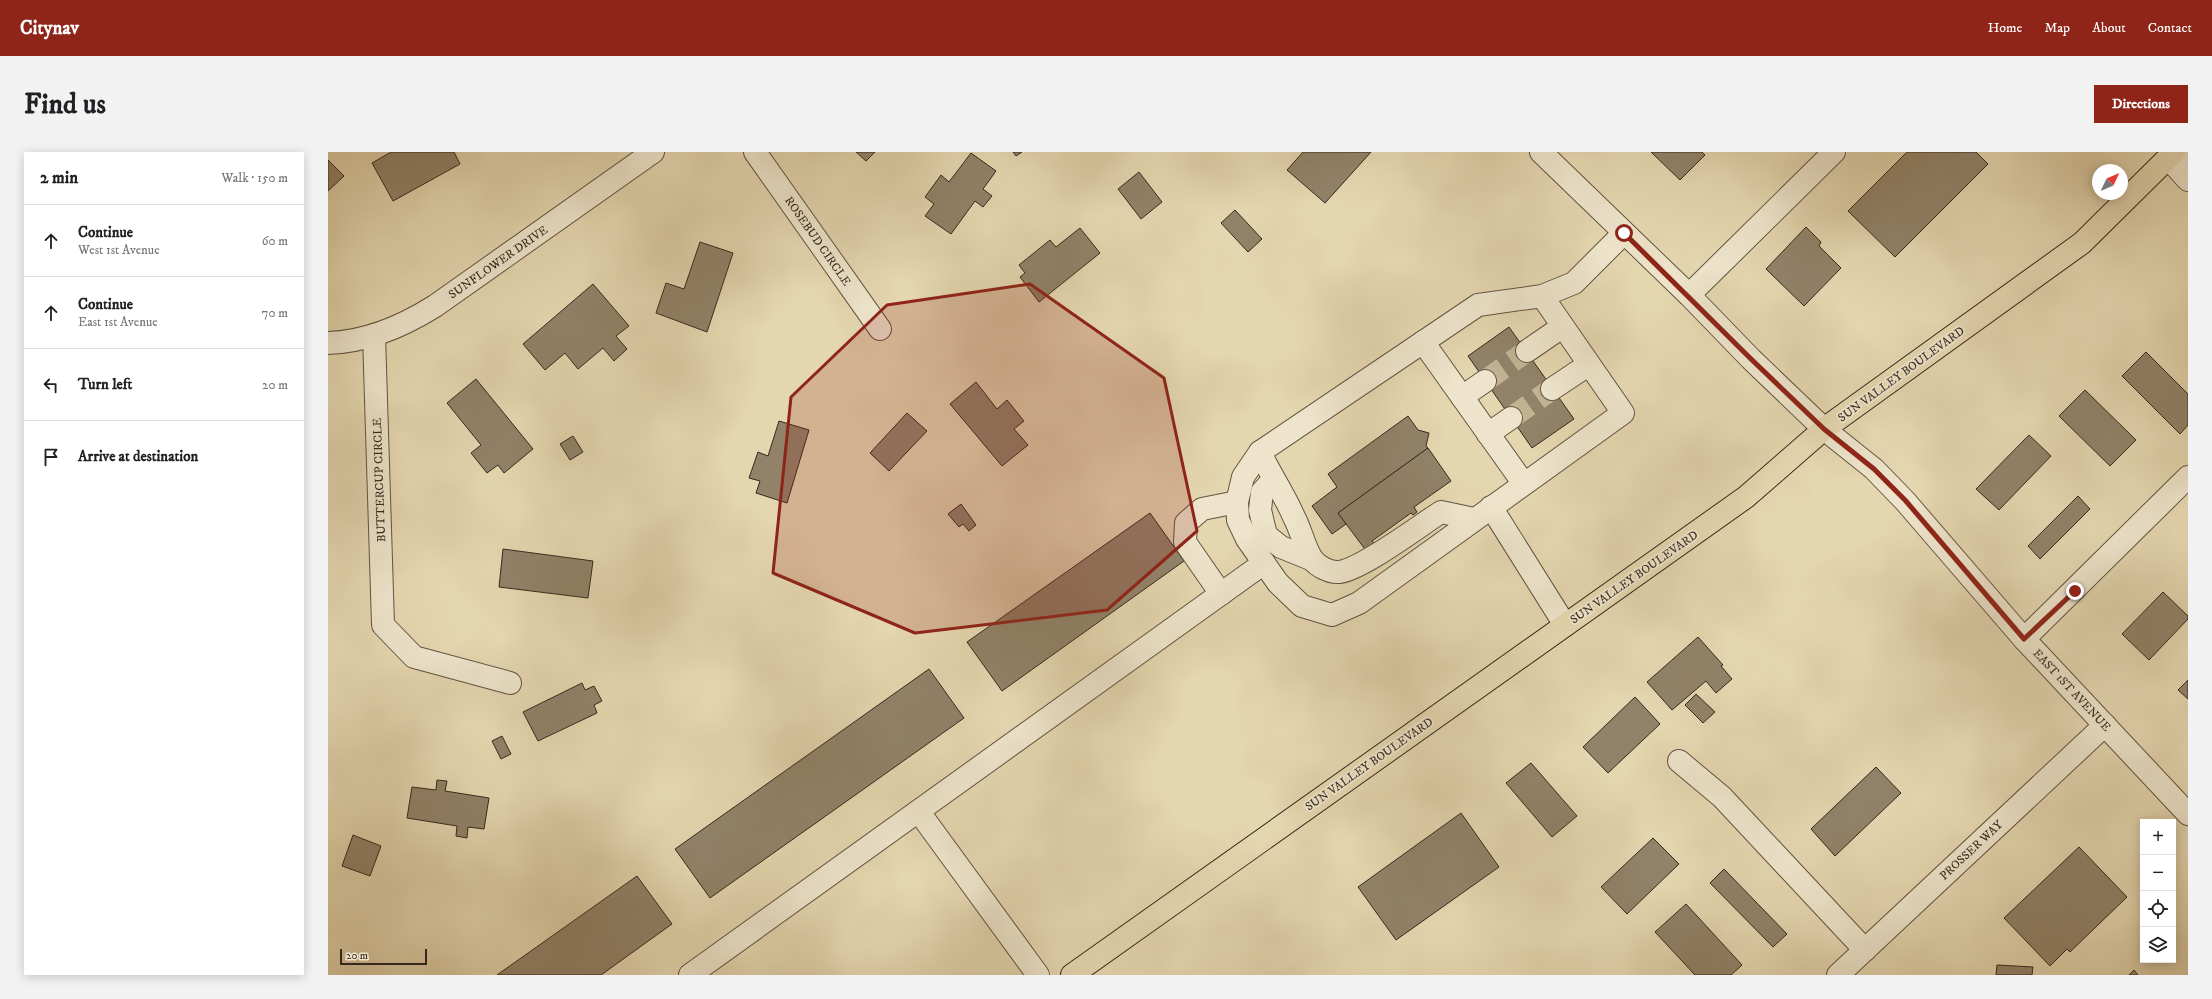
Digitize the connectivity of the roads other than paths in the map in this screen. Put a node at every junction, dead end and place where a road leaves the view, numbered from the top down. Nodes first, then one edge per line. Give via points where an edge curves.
1 (653, 152) edge
2 (755, 152) edge
3 (1541, 152) edge
4 (1834, 152) edge
5 (2179, 154) edge
6 (2188, 180) edge
7 (1624, 233) junction
8 (1688, 295) junction
9 (1542, 296) junction
10 (1562, 327) junction
11 (880, 329) dead end
12 (374, 336) junction
13 (1423, 342) junction
14 (328, 343) edge
15 (1526, 351) tunnel mouth
16 (1588, 365) junction
17 (1485, 381) tunnel mouth
18 (1552, 389) tunnel mouth
19 (1462, 397) junction
20 (1512, 418) tunnel mouth
21 (1824, 429) junction
22 (1488, 434) junction
23 (1260, 452) junction
24 (2188, 477) edge
25 (1273, 480) junction
26 (1524, 484) junction
27 (1237, 502) junction
28 (1482, 513) junction
29 (1313, 560) junction
30 (1264, 563) junction
31 (1221, 594) junction
32 (1565, 625) junction
33 (2024, 639) junction
34 (510, 683) dead end
35 (2105, 725) junction
36 (1679, 761) dead end
37 (919, 812) junction
38 (2188, 814) edge
39 (1865, 950) junction
40 (690, 975) edge
41 (1038, 975) edge
42 (1072, 975) edge
43 (1838, 975) edge

1 - 12 street, SUNFLOWER DRIVE via 436,306 409,322
2 - 11 street, ROSEBUD CIRCLE
3 - 7 street, EAST 1ST AVENUE
4 - 8 street
5 - 6 street
5 - 21 main road, SUN VALLEY BOULEVARD via 2082,243
7 - 8 street, EAST 1ST AVENUE
7 - 9 street via 1574,283
8 - 21 street, EAST 1ST AVENUE
9 - 10 street
9 - 13 street via 1478,305
10 - 15 street
10 - 16 street
12 - 14 street, SUNFLOWER DRIVE
12 - 34 street, BUTTERCUP CIRCLE via 383,625 414,657
13 - 19 street
13 - 23 street
16 - 18 street
16 - 26 street via 1623,414
17 - 19 street
19 - 22 street
20 - 22 street
21 - 32 main road, SUN VALLEY BOULEVARD via 1746,497
21 - 33 street, EAST 1ST AVENUE via 1874,469 1905,500
22 - 26 street
23 - 25 street
23 - 27 street via 1243,477
24 - 33 street
25 - 29 street via 1295,517
25 - 29 street via 1262,492 1260,510 1266,535 1281,547
26 - 28 street
27 - 30 street via 1238,520 1247,539
27 - 31 street via 1202,509 1186,523 1185,542
28 - 29 street via 1441,512 1364,562 1338,572 1325,569
28 - 30 street via 1359,603 1332,615 1302,606 1278,583
28 - 32 street
30 - 31 street
31 - 37 street
32 - 42 main road, SUN VALLEY BOULEVARD
33 - 35 street, EAST 1ST AVENUE
35 - 38 street, EAST 1ST AVENUE
35 - 39 street, PROSSER WAY
36 - 39 street via 1722,797
37 - 40 street
37 - 41 street
39 - 43 street, PROSSER WAY

